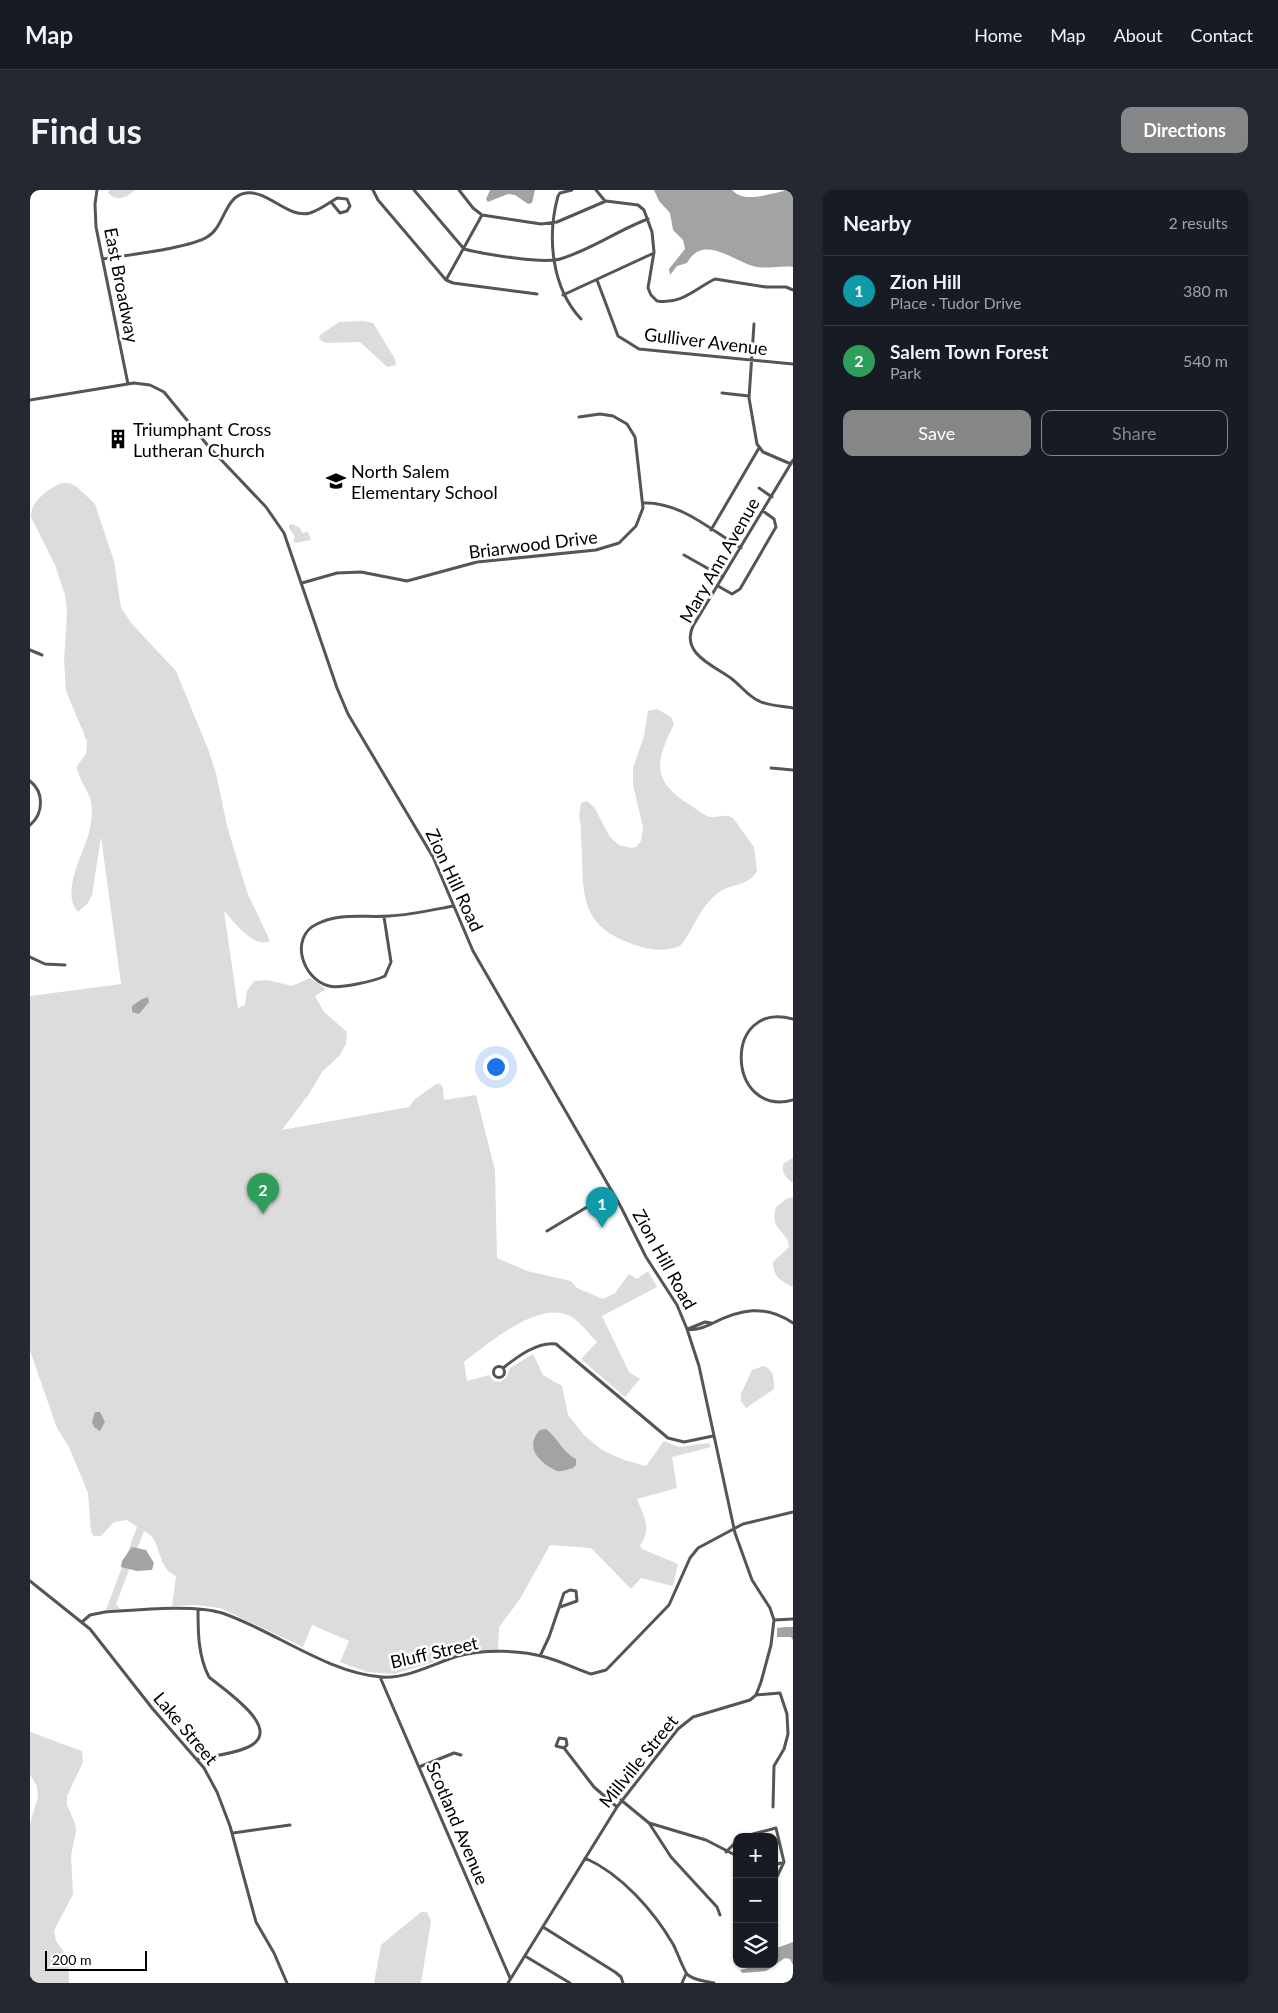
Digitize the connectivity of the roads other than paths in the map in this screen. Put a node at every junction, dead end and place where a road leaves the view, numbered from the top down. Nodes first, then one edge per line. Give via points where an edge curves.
1 (97, 190) edge
2 (414, 190) edge
3 (459, 190) edge
4 (572, 190) edge
5 (596, 190) edge
6 (373, 191) edge
7 (605, 201) junction
8 (331, 202) junction
9 (482, 215) junction
10 (648, 219) junction
11 (552, 224) junction
12 (464, 249) junction
13 (654, 252) junction
14 (103, 259) junction
15 (556, 260) junction
16 (446, 280) junction
17 (596, 280) junction
18 (793, 290) edge
19 (537, 294) dead end
20 (563, 295) junction
21 (581, 319) dead end
22 (754, 324) dead end
23 (751, 361) junction
24 (793, 364) edge
25 (128, 384) junction
26 (722, 393) dead end
27 (749, 396) junction
28 (30, 400) edge
29 (579, 417) dead end
30 (759, 448) junction
31 (793, 460) edge
32 (790, 464) junction
33 (759, 488) dead end
34 (772, 497) junction
35 (643, 503) junction
36 (763, 511) junction
37 (711, 530) junction
38 (740, 548) junction
39 (684, 556) dead end
40 (723, 577) junction
41 (302, 583) junction
42 (718, 586) junction
43 (30, 650) edge
44 (42, 656) dead end
45 (793, 708) edge
46 (771, 768) dead end
47 (793, 770) edge
48 (30, 780) edge
49 (30, 825) edge
50 (453, 906) junction
51 (384, 917) junction
52 (30, 957) edge
53 (65, 965) dead end
54 (793, 1019) edge
55 (793, 1100) edge
56 (612, 1192) junction
57 (547, 1231) dead end
58 (793, 1323) edge
59 (687, 1329) junction
60 (503, 1368) dead end
61 (713, 1436) junction
62 (793, 1512) edge
63 (735, 1527) junction
64 (30, 1581) edge
65 (560, 1607) junction
66 (198, 1609) junction
67 (793, 1619) edge
68 (774, 1620) junction
69 (82, 1622) junction
70 (540, 1656) junction
71 (380, 1677) junction
72 (756, 1695) junction
73 (564, 1748) dead end
74 (461, 1755) dead end
75 (198, 1759) junction
76 (419, 1768) junction
77 (621, 1800) junction
78 (617, 1807) junction
79 (774, 1807) dead end
80 (649, 1823) junction
81 (290, 1825) dead end
82 (233, 1833) junction
83 (757, 1833) edge
84 (777, 1833) edge
85 (778, 1836) edge
86 (733, 1845) edge
87 (726, 1852) junction
88 (733, 1855) edge
89 (585, 1858) junction
90 (782, 1863) junction
91 (778, 1864) edge
92 (776, 1878) edge
93 (720, 1915) dead end
94 (542, 1927) junction
95 (525, 1956) junction
96 (686, 1974) junction
97 (509, 1981) edge
98 (287, 1983) edge
99 (570, 1983) edge
100 (624, 1983) edge
101 (682, 1983) edge
102 (704, 1983) edge
103 (714, 1983) edge

1 - 14 street, East Broadway via 95,216
2 - 12 street
3 - 9 street
4 - 11 street via 558,196
5 - 7 street
6 - 16 street
7 - 10 street via 638,205
7 - 11 street
8 - 8 street via 345,198 350,206 340,213
8 - 14 street via 304,214 255,194 244,193 231,202 219,227 208,237
9 - 11 street
9 - 12 street
10 - 13 street
10 - 15 street
11 - 15 street
12 - 15 street
12 - 16 street
13 - 17 street
13 - 18 street via 648,288 657,301 680,299 715,279
14 - 25 street, East Broadway
15 - 20 street
16 - 19 street
17 - 20 street
17 - 23 street, Gulliver Avenue via 618,336 634,346 644,350
20 - 21 street
22 - 23 street
23 - 24 street, Gulliver Avenue
23 - 27 street
25 - 28 street, Zion Hill Road
25 - 41 street, Zion Hill Road via 142,383 164,392 209,447 266,507 284,533
26 - 27 street
27 - 30 street
29 - 35 street, Briarwood Drive via 609,415 629,427 636,444
30 - 32 street
30 - 37 street
31 - 32 street, Mary Ann Avenue
32 - 34 street, Mary Ann Avenue
33 - 34 street
34 - 36 street, Mary Ann Avenue
35 - 37 street via 669,506
35 - 41 street, Briarwood Drive via 640,519 632,533 608,548 489,560 407,581 361,572
36 - 38 street, Mary Ann Avenue
36 - 42 street via 776,524 738,592 732,594
37 - 38 street
38 - 40 street, Mary Ann Avenue
39 - 40 street
40 - 42 street, Mary Ann Avenue
41 - 50 street, Zion Hill Road via 336,688 433,857
42 - 45 street, Mary Ann Avenue via 691,630 695,652 755,700
43 - 44 street
46 - 47 street
48 - 49 street via 37,789 40,804 36,819
50 - 51 street
50 - 56 street, Zion Hill Road via 473,951
51 - 51 street via 350,916 313,926 301,944 305,965 329,986 383,977 391,962
52 - 53 street via 46,964
54 - 55 street via 774,1017 758,1024 744,1040 740,1057 746,1080 759,1094 776,1101
56 - 57 street
56 - 59 street, Zion Hill Road via 646,1257 677,1305
58 - 59 street via 777,1313 760,1310
59 - 61 street, Zion Hill Road via 697,1358
60 - 61 street via 525,1353 548,1343 556,1344 668,1438 684,1442
61 - 63 street, Zion Hill Road
62 - 63 street, Bluff Street
63 - 68 street via 752,1580
63 - 70 street, Bluff Street via 698,1548 690,1558 669,1605 606,1670 591,1674
64 - 69 street, Lake Street
65 - 65 street via 566,1591 576,1592 577,1601
65 - 70 street
66 - 69 street, Bluff Street via 105,1612 90,1615
66 - 71 street, Bluff Street via 229,1616 357,1673
66 - 75 street via 205,1670 254,1716 261,1730 259,1737 247,1748
67 - 68 street
68 - 72 street via 771,1645
69 - 75 street, Lake Street
70 - 71 street, Bluff Street via 486,1652 466,1654 398,1676
71 - 76 street, Scotland Avenue
72 - 77 street, Millville Street via 742,1704 704,1713 683,1724
72 - 79 street via 780,1693 787,1714 788,1734 774,1766
73 - 78 street via 594,1787
74 - 76 street via 454,1753
75 - 82 street, Lake Street via 217,1792
76 - 97 street, Scotland Avenue
77 - 78 street, Millville Street
77 - 80 street
78 - 89 street, Millville Street
80 - 87 street via 706,1840
80 - 93 street via 671,1857 713,1902
81 - 82 street
82 - 98 street, Lake Street via 253,1915
83 - 84 street via 776,1828
85 - 90 street
86 - 87 street
87 - 88 street
89 - 94 street, Millville Street
89 - 96 street via 612,1873 653,1916 672,1942
90 - 91 street
90 - 92 street
94 - 95 street, Millville Street
94 - 100 street via 615,1972
95 - 97 street, Millville Street
95 - 99 street
96 - 101 street
96 - 102 street
102 - 103 street

